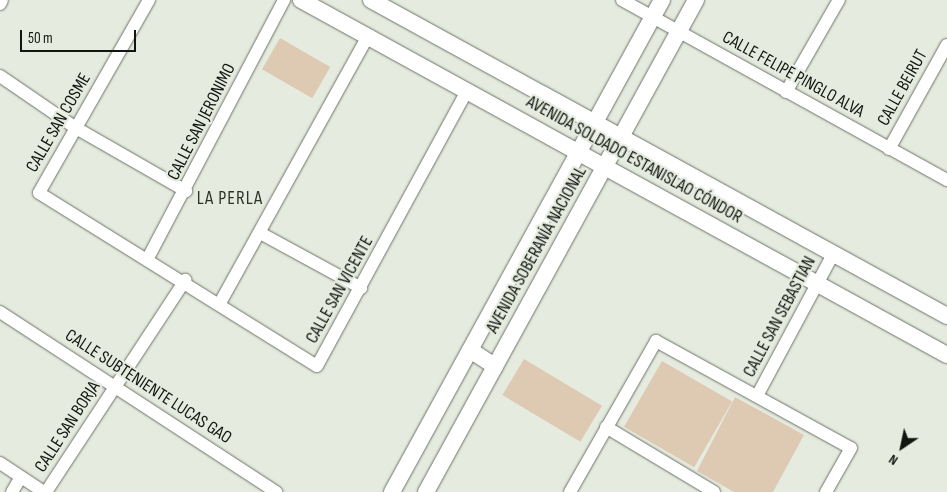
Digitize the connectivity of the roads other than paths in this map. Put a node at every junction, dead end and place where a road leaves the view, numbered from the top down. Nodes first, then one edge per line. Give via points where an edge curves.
1 (2, 0) edge
2 (149, 0) edge
3 (284, 0) edge
4 (301, 0) edge
5 (371, 0) edge
6 (622, 0) edge
7 (662, 0) edge
8 (696, 0) edge
9 (839, 0) edge
10 (0, 4) edge
11 (652, 17) junction
12 (679, 31) junction
13 (368, 36) junction
14 (947, 45) edge
15 (0, 76) edge
16 (467, 91) junction
17 (786, 92) junction
18 (594, 123) junction
19 (76, 128) junction
20 (621, 137) junction
21 (889, 149) junction
22 (578, 152) junction
23 (605, 167) junction
24 (947, 180) edge
25 (186, 191) junction
26 (262, 234) junction
27 (833, 254) junction
28 (148, 258) junction
29 (185, 280) junction
30 (817, 284) junction
31 (362, 288) junction
32 (220, 303) junction
33 (0, 312) edge
34 (947, 316) edge
35 (470, 350) junction
36 (947, 355) edge
37 (495, 366) junction
38 (115, 387) junction
39 (757, 396) junction
40 (606, 427) junction
41 (0, 463) edge
42 (21, 477) junction
43 (12, 492) edge
44 (45, 492) edge
45 (276, 492) edge
46 (392, 492) edge
47 (426, 492) edge
48 (570, 492) edge
49 (714, 492) edge
50 (826, 492) edge

1 - 10 street
2 - 19 street, CALLE SAN COSME
3 - 25 street, CALLE SAN JERONIMO
4 - 13 street, AVENIDA SOLDADO ESTANISLAO CÓNDOR
5 - 18 street, AVENIDA SOLDADO ESTANISLAO CÓNDOR
6 - 11 street, CALLE FELIPE PINGLO ALVA
7 - 11 street, AVENIDA SOBERANÍA NACIONAL
8 - 12 street, AVENIDA SOBERANÍA NACIONAL
9 - 17 street
11 - 12 street, CALLE FELIPE PINGLO ALVA
11 - 18 street, AVENIDA SOBERANÍA NACIONAL
12 - 17 street, CALLE FELIPE PINGLO ALVA
12 - 20 street, AVENIDA SOBERANÍA NACIONAL
13 - 16 street, AVENIDA SOLDADO ESTANISLAO CÓNDOR
13 - 26 street
14 - 21 street, CALLE BEIRUT
15 - 19 street
16 - 22 street, AVENIDA SOLDADO ESTANISLAO CÓNDOR
16 - 31 street, CALLE SAN VICENTE
17 - 21 street, CALLE FELIPE PINGLO ALVA
18 - 20 street, AVENIDA SOLDADO ESTANISLAO CÓNDOR
18 - 22 street, AVENIDA SOBERANÍA NACIONAL
19 - 25 street
19 - 28 street, CALLE SAN COSME via 39,193
20 - 23 street, AVENIDA SOBERANÍA NACIONAL
20 - 27 street, AVENIDA SOLDADO ESTANISLAO CÓNDOR
21 - 24 street, CALLE FELIPE PINGLO ALVA
22 - 23 street, AVENIDA SOLDADO ESTANISLAO CÓNDOR
22 - 35 street, AVENIDA SOBERANÍA NACIONAL
23 - 30 street, AVENIDA SOLDADO ESTANISLAO CÓNDOR
23 - 37 street, AVENIDA SOBERANÍA NACIONAL
25 - 28 street, CALLE SAN JERONIMO
26 - 31 street
26 - 32 street
27 - 30 street, CALLE SAN SEBASTIAN
27 - 34 street, AVENIDA SOLDADO ESTANISLAO CÓNDOR
28 - 29 street, CALLE SAN COSME
29 - 32 street, CALLE SAN VICENTE
29 - 38 street, CALLE SAN BORJA
30 - 36 street, AVENIDA SOLDADO ESTANISLAO CÓNDOR
30 - 39 street, CALLE SAN SEBASTIAN
31 - 32 street, CALLE SAN VICENTE via 317,366
33 - 38 street, CALLE SUBTENIENTE LUCAS GAO
35 - 37 street
35 - 46 street, AVENIDA SOBERANÍA NACIONAL
37 - 47 street, AVENIDA SOBERANÍA NACIONAL
38 - 44 street, CALLE SAN BORJA
38 - 45 street, CALLE SUBTENIENTE LUCAS GAO
39 - 40 street via 656,342
39 - 50 street via 851,448
40 - 48 street
40 - 49 street
41 - 42 street
42 - 43 street
42 - 44 street

